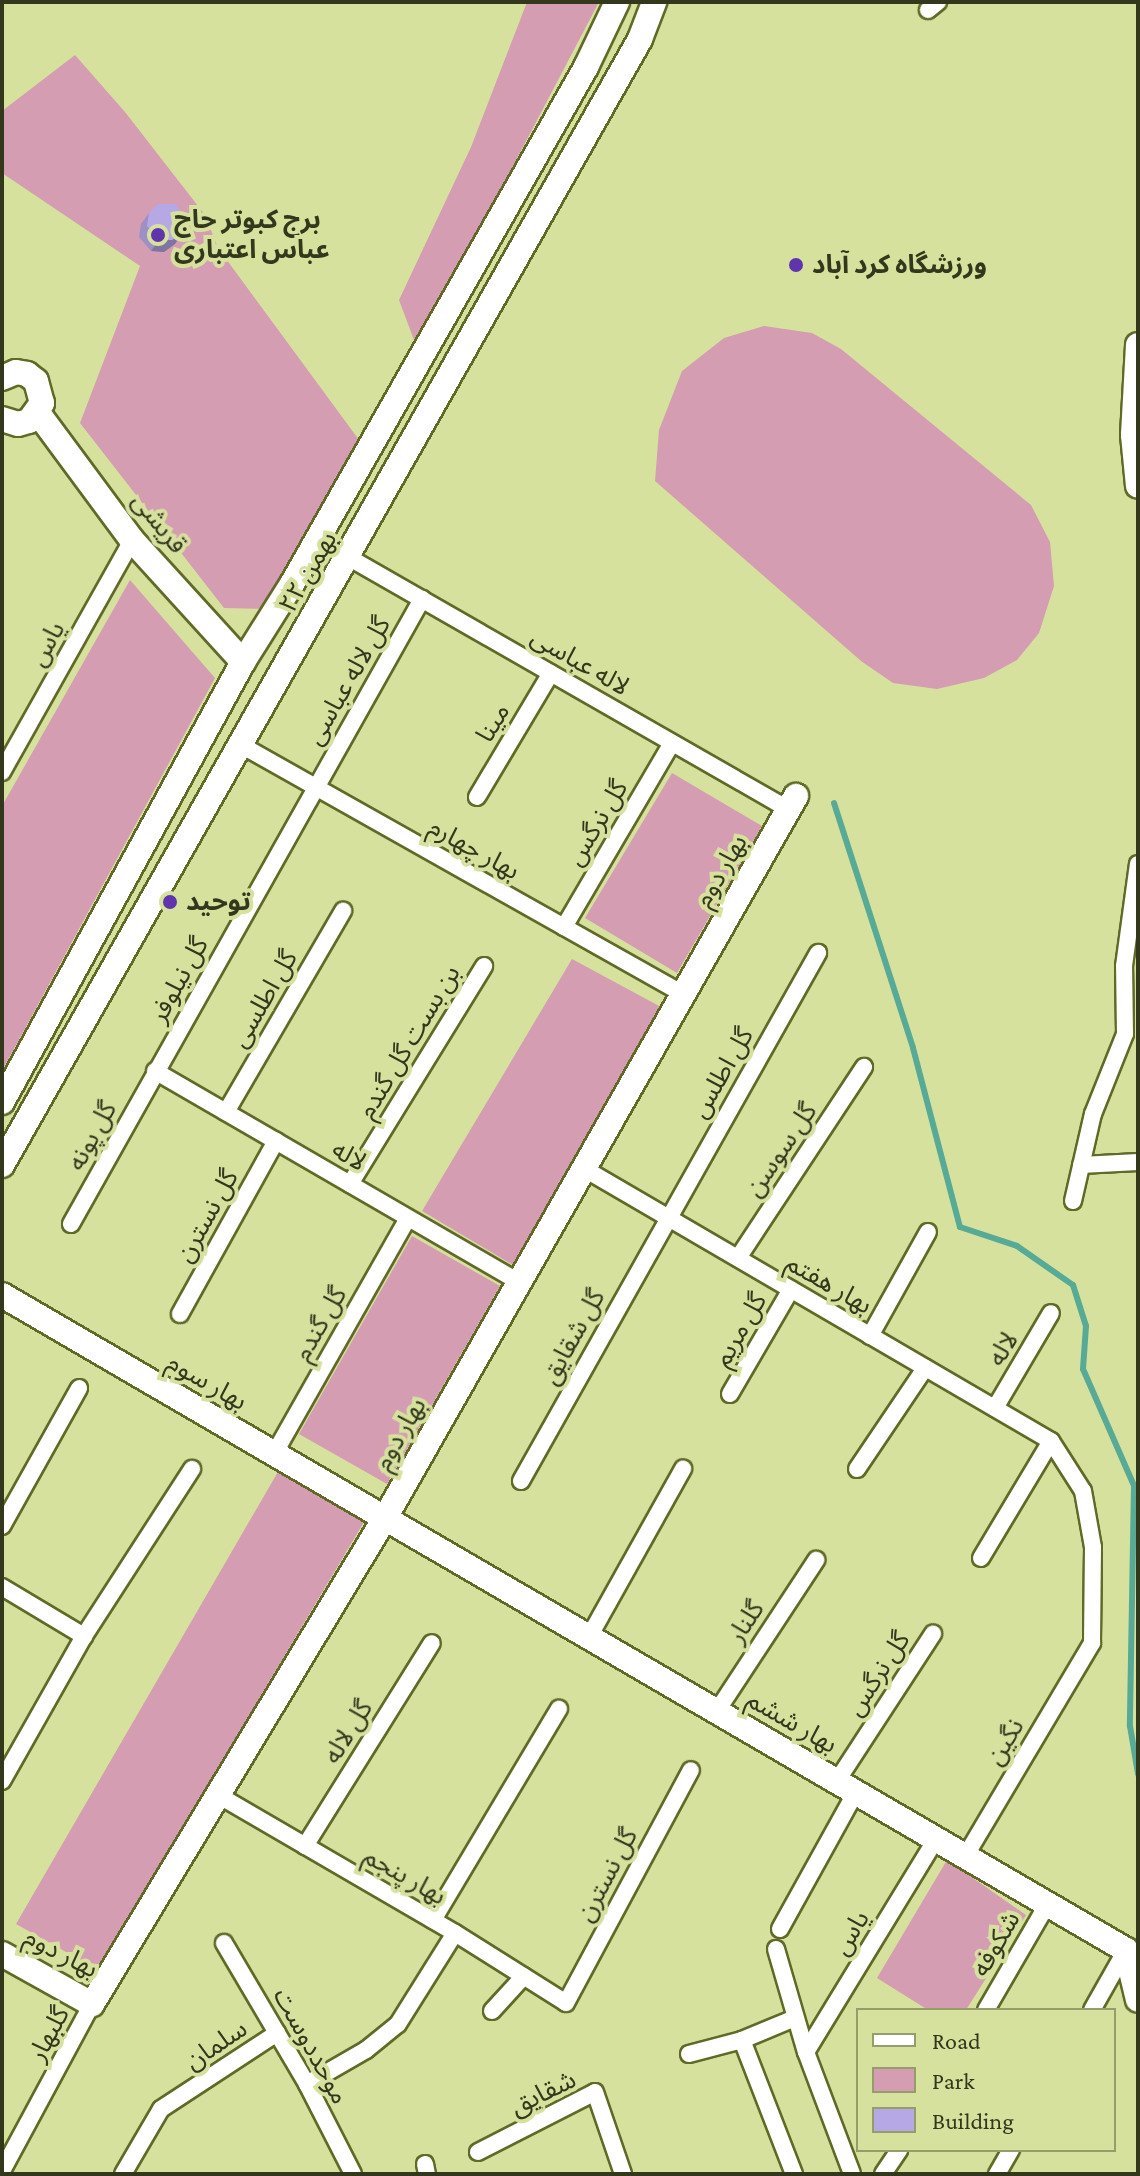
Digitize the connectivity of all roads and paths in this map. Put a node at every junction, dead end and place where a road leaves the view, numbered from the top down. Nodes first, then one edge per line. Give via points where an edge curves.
1 (617, 3) edge
2 (650, 11) edge
3 (1138, 345) edge
4 (3, 375) edge
5 (38, 413) junction
6 (4, 424) edge
7 (1138, 486) edge
8 (132, 540) junction
9 (348, 557) junction
10 (422, 599) junction
11 (243, 662) junction
12 (551, 673) junction
13 (672, 743) junction
14 (241, 745) junction
15 (8, 748) edge
16 (2, 772) edge
17 (315, 787) junction
18 (477, 797) dead end
19 (792, 803) joint
20 (1138, 864) edge
21 (343, 911) dead end
22 (564, 927) junction
23 (1134, 927) edge
24 (818, 953) dead end
25 (484, 966) dead end
26 (683, 994) junction
27 (864, 1067) dead end
28 (155, 1071) junction
29 (2, 1102) edge
30 (226, 1112) junction
31 (276, 1141) junction
32 (1138, 1162) edge
33 (2, 1165) edge
34 (1081, 1165) junction
35 (583, 1168) junction
36 (350, 1184) junction
37 (1073, 1201) dead end
38 (667, 1217) junction
39 (408, 1218) junction
40 (71, 1224) dead end
41 (928, 1232) dead end
42 (738, 1258) junction
43 (519, 1282) junction
44 (791, 1289) junction
45 (2, 1295) edge
46 (1051, 1313) dead end
47 (180, 1314) dead end
48 (870, 1336) junction
49 (925, 1368) junction
50 (79, 1388) dead end
51 (730, 1394) dead end
52 (995, 1408) junction
53 (1051, 1441) junction
54 (274, 1454) junction
55 (192, 1469) dead end
56 (683, 1469) dead end
57 (857, 1469) dead end
58 (521, 1481) dead end
59 (385, 1518) junction
60 (2, 1526) edge
61 (981, 1558) dead end
62 (816, 1560) dead end
63 (2, 1587) edge
64 (933, 1634) dead end
65 (84, 1636) junction
66 (589, 1637) junction
67 (432, 1643) dead end
68 (559, 1709) dead end
69 (717, 1711) junction
70 (691, 1770) dead end
71 (2, 1781) edge
72 (847, 1787) junction
73 (218, 1795) junction
74 (936, 1839) junction
75 (305, 1846) junction
76 (966, 1855) junction
77 (1048, 1903) junction
78 (433, 1920) junction
79 (780, 1929) dead end
80 (455, 1933) junction
81 (224, 1943) dead end
82 (776, 1949) dead end
83 (1126, 1950) junction
84 (2, 1954) edge
85 (524, 1976) junction
86 (1138, 2000) edge
87 (566, 2003) joint
88 (92, 2004) junction
89 (987, 2008) edge
90 (1093, 2008) edge
91 (492, 2011) dead end
92 (795, 2018) junction
93 (277, 2033) junction
94 (742, 2040) junction
95 (806, 2052) junction
96 (689, 2054) dead end
97 (307, 2084) junction
98 (478, 2152) dead end
99 (898, 2152) edge
100 (1010, 2152) edge
101 (2, 2171) edge
102 (123, 2174) edge
103 (353, 2174) edge
104 (623, 2174) edge
105 (794, 2174) edge
106 (852, 2174) edge
107 (883, 2174) edge
108 (997, 2174) edge

1 - 2 main road
1 - 11 main road, ۲۲ بهمن via 586,67
2 - 9 main road, ۲۲ بهمن via 640,39
3 - 7 main road via 1133,435
4 - 5 main road via 16,372 36,381 42,403
5 - 6 main road via 29,421
5 - 8 main road, قریشی
8 - 11 main road, قریشی
8 - 15 street, یاس
9 - 10 street, لاله عباسی
9 - 14 main road, ۲۲ بهمن
10 - 12 street, لاله عباسی
10 - 17 street, گل لاله عباسی
11 - 29 main road, ۲۲ بهمن
12 - 13 street, لاله عباسی
12 - 18 street, مینا
13 - 19 street, لاله عباسی
13 - 22 street, گل نرگس
14 - 17 street, بهار چهارم
14 - 33 main road, ۲۲ بهمن
15 - 16 street, یاس
17 - 22 street, بهار چهارم
17 - 28 street, گل نیلوفر
19 - 26 main road, بهار دوم
20 - 23 street
21 - 30 street, گل اطلسی
22 - 26 street, بهار چهارم
23 - 34 street via 1123,979 1125,1034 1093,1114
24 - 38 street, گل اطلس
25 - 36 street, بن بست گل گندم
26 - 35 main road, بهار دوم
27 - 42 street, گل سوسن
28 - 30 street, لاله
28 - 40 street, گل پونه
30 - 31 street, لاله
31 - 36 street, لاله
31 - 47 street, گل نسترن
32 - 34 street
34 - 37 street
35 - 38 street, بهار هفتم
35 - 43 main road, بهار دوم
36 - 39 street, لاله
38 - 42 street, بهار هفتم
38 - 58 street, گل شقایق
39 - 43 street, لاله
39 - 54 street, گل گندم
41 - 48 street
42 - 44 street, بهار هفتم
43 - 59 main road, بهار دوم
44 - 48 street, بهار هفتم
44 - 51 street, گل مریم
45 - 54 main road, بهار سوم
46 - 52 street, لاله
48 - 49 street, بهار هفتم
49 - 52 street, بهار هفتم
49 - 57 street
50 - 60 street
52 - 53 street, بهار هفتم
53 - 61 street
53 - 76 street, نگین via 1083,1491 1093,1547 1092,1643
54 - 59 main road, بهار سوم
55 - 65 street
56 - 66 street
59 - 66 main road, بهار ششم
59 - 73 main road, بهار دوم
62 - 69 street, گلنار
63 - 65 street
64 - 72 street, گل نرگس
65 - 71 street
66 - 69 main road, بهار ششم
67 - 75 street, گل لاله
68 - 78 street
69 - 72 main road, بهار ششم
70 - 87 street, گل نسترن
72 - 74 main road, بهار ششم
72 - 79 street, گل نرگس
73 - 75 street, بهار پنجم
73 - 88 main road, بهار دوم
74 - 76 main road, بهار ششم
74 - 95 street, یاس
75 - 78 street, بهار پنجم
76 - 77 main road, بهار ششم
77 - 83 main road, بهار ششم
77 - 89 street, شکوفه
78 - 80 street, بهار پنجم
80 - 85 street, بهار پنجم
80 - 97 street via 398,2024 366,2050
81 - 93 street, موحددوست
82 - 92 street
83 - 86 main road
83 - 90 street
84 - 88 main road, بهار دوم
85 - 87 street, بهار پنجم
85 - 91 street
88 - 101 street, گلبهار
92 - 94 street
92 - 95 street
93 - 97 street, موحددوست
93 - 102 street, سلمان via 161,2109
94 - 96 street
94 - 105 street
95 - 106 street
97 - 103 street, موحددوست
98 - 104 street, شقایق via 595,2092
99 - 107 street
100 - 108 street

